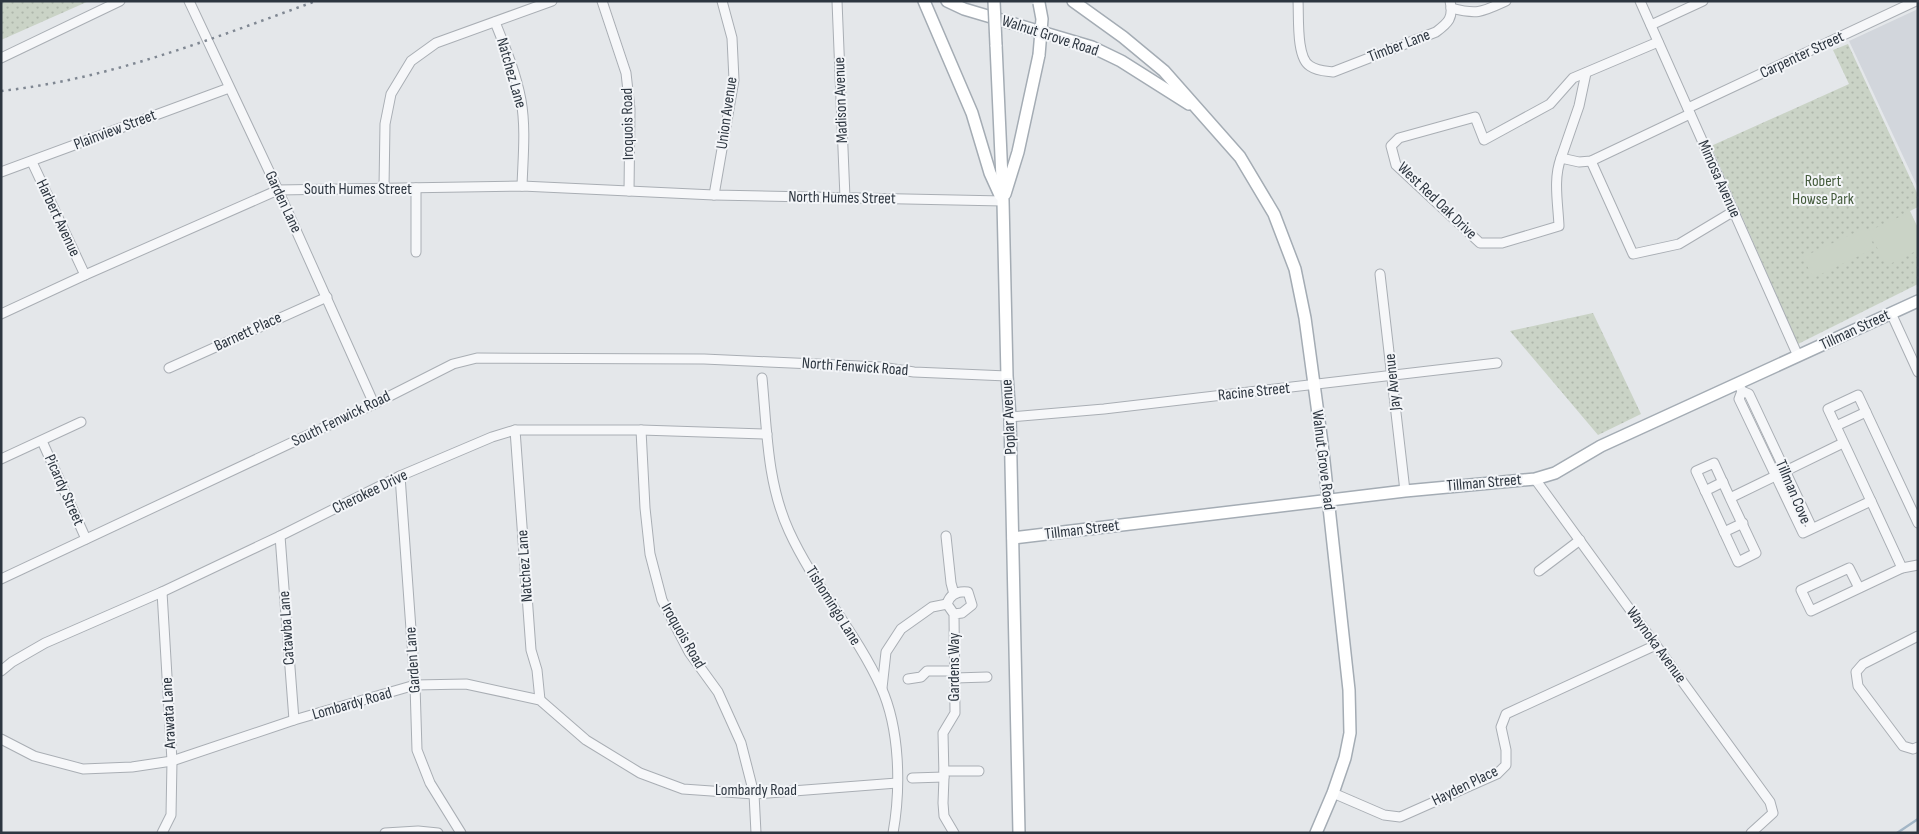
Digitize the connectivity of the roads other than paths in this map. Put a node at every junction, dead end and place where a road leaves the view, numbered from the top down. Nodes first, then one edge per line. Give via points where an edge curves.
1 (120, 1) edge
2 (188, 1) edge
3 (552, 1) edge
4 (602, 1) edge
5 (722, 1) edge
6 (837, 1) edge
7 (924, 1) edge
8 (947, 1) edge
9 (994, 1) edge
10 (1072, 1) edge
11 (1298, 1) edge
12 (1506, 1) edge
13 (1640, 1) edge
14 (1703, 1) edge
15 (1916, 1) edge
16 (1039, 2) edge
17 (1451, 5) edge
18 (495, 22) junction
19 (1651, 25) junction
20 (1658, 42) junction
21 (1, 58) edge
22 (1586, 72) junction
23 (229, 88) junction
24 (1200, 111) junction
25 (1689, 111) junction
26 (1561, 158) junction
27 (1591, 161) junction
28 (32, 162) junction
29 (1, 172) edge
30 (522, 186) junction
31 (384, 187) junction
32 (416, 188) junction
33 (278, 190) junction
34 (629, 191) junction
35 (682, 193) joint
36 (714, 195) junction
37 (845, 198) junction
38 (1003, 201) junction
39 (1734, 211) junction
40 (416, 252) dead end
41 (1380, 274) dead end
42 (85, 275) junction
43 (327, 296) junction
44 (1918, 301) edge
45 (1891, 313) junction
46 (1, 314) edge
47 (1798, 356) junction
48 (704, 359) joint
49 (1497, 363) dead end
50 (169, 368) dead end
51 (1918, 372) edge
52 (1007, 376) junction
53 (1392, 376) junction
54 (762, 378) dead end
55 (1314, 385) junction
56 (1740, 387) junction
57 (374, 404) junction
58 (1866, 412) junction
59 (1010, 417) junction
60 (80, 422) dead end
61 (1836, 426) junction
62 (515, 430) junction
63 (641, 430) junction
64 (767, 434) junction
65 (42, 440) junction
66 (1843, 443) junction
67 (1774, 447) junction
68 (1764, 451) junction
69 (1, 460) edge
70 (1785, 470) junction
71 (1775, 475) junction
72 (400, 476) junction
73 (1535, 479) junction
74 (1723, 482) junction
75 (1405, 490) junction
76 (1705, 491) junction
77 (1730, 498) junction
78 (1329, 501) junction
79 (1870, 501) junction
80 (1918, 523) edge
81 (1743, 524) junction
82 (1812, 528) junction
83 (1724, 532) junction
84 (280, 536) junction
85 (946, 536) dead end
86 (1013, 538) junction
87 (86, 539) junction
88 (1580, 540) junction
89 (1918, 565) edge
90 (1902, 568) junction
91 (1539, 571) dead end
92 (1, 579) edge
93 (1859, 588) junction
94 (162, 592) junction
95 (954, 594) junction
96 (947, 604) junction
97 (954, 614) junction
98 (1918, 636) edge
99 (1656, 645) junction
100 (1, 671) edge
101 (954, 674) junction
102 (987, 677) dead end
103 (908, 679) dead end
104 (416, 685) junction
105 (882, 688) junction
106 (540, 700) junction
107 (294, 720) junction
108 (1, 739) edge
109 (1915, 748) edge
110 (172, 761) junction
111 (979, 771) dead end
112 (944, 774) junction
113 (912, 778) dead end
114 (896, 784) junction
115 (1333, 793) junction
116 (754, 794) junction
117 (162, 833) edge
118 (385, 833) edge
119 (438, 833) edge
120 (461, 833) edge
121 (756, 833) edge
122 (893, 833) edge
123 (954, 833) edge
124 (1019, 833) edge
125 (1316, 833) edge
126 (1751, 833) edge

1 - 21 street
2 - 23 street, Garden Lane
3 - 18 street
4 - 34 street, Iroquois Road via 626,73 630,109
5 - 36 street, Union Avenue via 732,38 734,80
6 - 37 street, Madison Avenue
7 - 38 main road via 972,113 990,173
8 - 24 main road, Walnut Grove Road via 1092,47
9 - 38 main road, Poplar Avenue, bridge
10 - 24 main road, Walnut Grove Road via 1124,37 1164,71
11 - 17 street, Timber Lane via 1302,54 1308,65 1333,72 1436,32 1449,22
12 - 17 street, Timber Lane via 1482,12 1467,12
13 - 19 street, Mimosa Avenue
14 - 19 street
15 - 25 street, Carpenter Street
16 - 38 main road, bridge via 1042,19 1039,55 1018,152
18 - 30 street, Natchez Lane via 513,68 521,100 524,128
18 - 31 street via 436,43 411,61 391,94 385,124
19 - 20 street, Mimosa Avenue
20 - 22 street, West Red Oak Drive
20 - 25 street, Mimosa Avenue
22 - 26 street via 1579,106
22 - 26 street, West Red Oak Drive via 1573,78 1550,104 1484,140 1475,117 1399,138 1392,146 1396,165 1480,243 1502,243 1559,226 1556,181
23 - 28 street, Plainview Street
23 - 33 street, Garden Lane
24 - 55 main road, Walnut Grove Road via 1240,157 1274,214 1294,269 1305,318
25 - 27 street, Carpenter Street
25 - 39 street, Mimosa Avenue
26 - 27 street
27 - 39 street via 1633,254 1679,244
28 - 29 street, Plainview Street
28 - 42 street, Harbert Avenue
30 - 32 street, South Humes Street
30 - 34 street, South Humes Street
31 - 32 street, South Humes Street
31 - 33 street, South Humes Street
32 - 40 street
33 - 42 street, South Humes Street
33 - 43 street, Garden Lane
34 - 35 street, South Humes Street
35 - 36 street, North Humes Street
36 - 37 street, North Humes Street
37 - 38 street, North Humes Street
38 - 52 main road, Poplar Avenue
39 - 47 street, Mimosa Avenue
41 - 53 street, Jay Avenue
42 - 46 street, South Humes Street
43 - 50 street, Barnett Place
43 - 57 street, Garden Lane
44 - 45 main road, Tillman Street
45 - 47 main road, Tillman Street
45 - 51 street
47 - 56 main road, Tillman Street
48 - 52 street, North Fenwick Road
48 - 57 street, South Fenwick Road via 477,358 453,364
49 - 53 street, Racine Street
52 - 59 main road, Poplar Avenue
53 - 55 street, Racine Street
53 - 75 street, Jay Avenue
54 - 64 street, Tishomingo Lane
55 - 59 street, Racine Street
55 - 78 main road, Walnut Grove Road
56 - 67 street, Tillman Cove via 1748,394
56 - 68 street, Tillman Cove via 1739,399
56 - 73 main road, Tillman Street via 1601,446 1555,473
57 - 87 street, South Fenwick Road
58 - 61 street
58 - 61 street via 1858,395 1835,405 1828,409
58 - 80 street
59 - 86 main road, Poplar Avenue
60 - 65 street, Picardy Street
61 - 66 street
62 - 63 street, Cherokee Drive
62 - 72 street, Cherokee Drive
62 - 106 street, Natchez Lane via 531,650
63 - 64 street, Cherokee Drive
63 - 116 street, Iroquois Road via 650,554 662,600 689,652 718,692 741,743
64 - 105 street, Tishomingo Lane via 773,483 789,530
65 - 69 street, Picardy Street
65 - 87 street, Picardy Street
66 - 70 street
66 - 79 street
67 - 68 street
67 - 70 street, Tillman Cove
68 - 71 street, Tillman Cove
70 - 71 street
70 - 82 street, Tillman Cove
71 - 77 street
71 - 82 street, Tillman Cove via 1803,533
72 - 84 street, Cherokee Drive
72 - 104 street, Garden Lane
73 - 75 main road, Tillman Street
73 - 88 street, Waynoka Avenue
74 - 76 street
74 - 76 street via 1714,463 1696,472
74 - 77 street
75 - 78 main road, Tillman Street
76 - 83 street
77 - 81 street
78 - 86 main road, Tillman Street
78 - 115 main road, Walnut Grove Road via 1349,690 1350,733
79 - 82 street
79 - 90 street
81 - 83 street
81 - 83 street via 1756,553 1738,562
84 - 94 street, Cherokee Drive
84 - 107 street, Catawba Lane
85 - 95 street
86 - 124 main road, Poplar Avenue
87 - 92 street, South Fenwick Road
88 - 91 street
88 - 99 street, Waynoka Avenue
89 - 90 street
90 - 93 street
93 - 93 street via 1849,568 1801,590 1811,611
94 - 100 street, Cherokee Drive via 45,643
94 - 110 street, Arawata Lane
95 - 96 street
95 - 97 street, Gardens Way via 968,592 972,605 962,613
96 - 97 street, Gardens Way
96 - 105 street via 932,607 901,629 886,652
97 - 101 street, Gardens Way
98 - 109 street via 1863,664 1856,672 1858,686 1903,746
99 - 115 street, Hayden Place via 1506,714 1501,727 1506,765 1497,774 1400,817 1384,816
99 - 126 street, Waynoka Avenue via 1770,802 1773,813
101 - 102 street
101 - 103 street via 927,671 921,677
101 - 112 street, Gardens Way via 955,713 943,733
104 - 106 street, Lombardy Road via 466,684
104 - 107 street, Lombardy Road
104 - 120 street, Garden Lane via 418,750 430,783
105 - 114 street, Tishomingo Lane via 895,729
106 - 116 street, Lombardy Road via 586,740 640,773 683,789
107 - 110 street, Lombardy Road
108 - 110 street, Lombardy Road via 34,756 83,769
110 - 117 street, Arawata Lane via 171,815
111 - 112 street
112 - 113 street
112 - 123 street, Gardens Way via 944,816
114 - 116 street, Lombardy Road
114 - 122 street, Tishomingo Lane
115 - 125 main road, Walnut Grove Road
116 - 121 street, Iroquois Road
118 - 119 street

